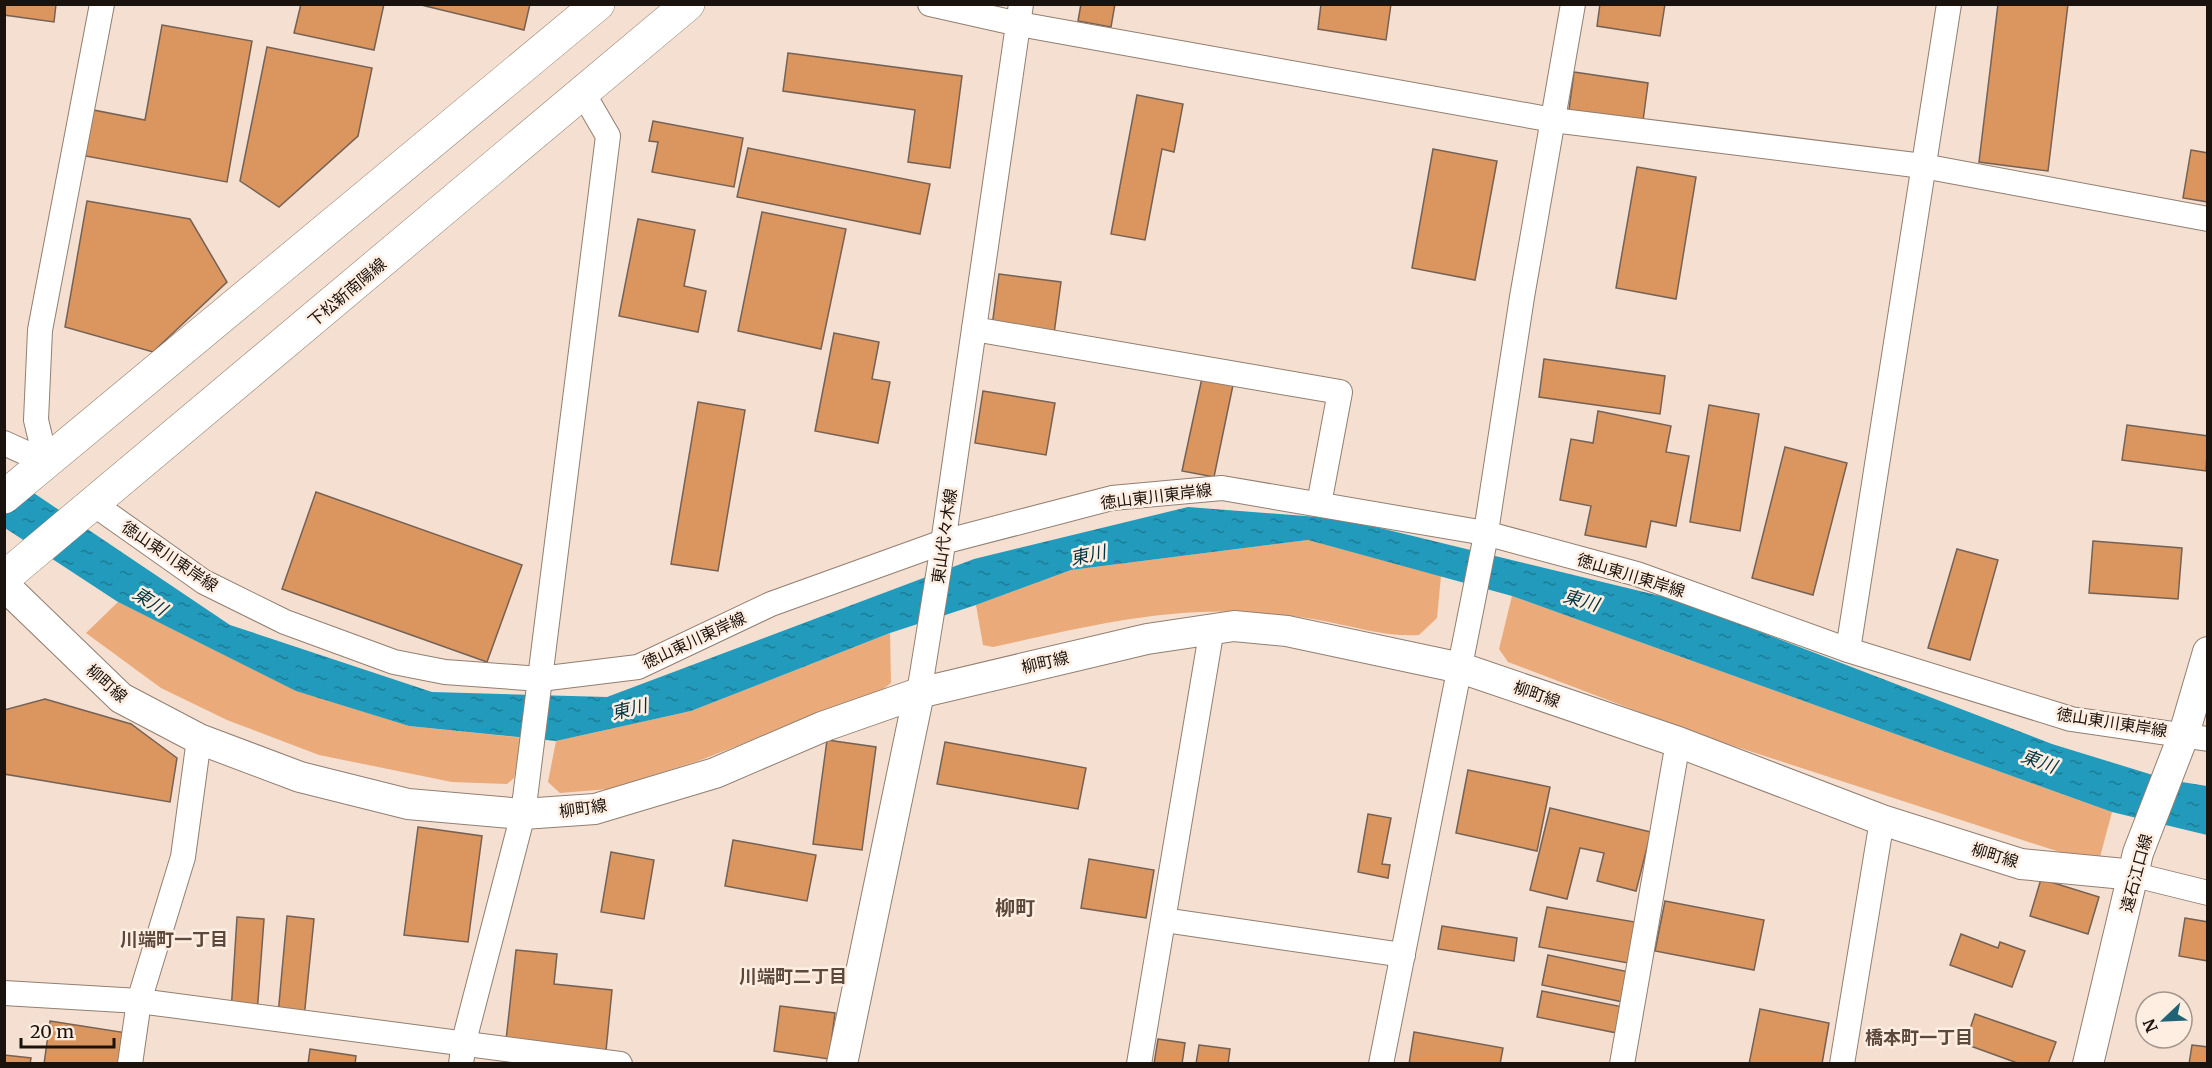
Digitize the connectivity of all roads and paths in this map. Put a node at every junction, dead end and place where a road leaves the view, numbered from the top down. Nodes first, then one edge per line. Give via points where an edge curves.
1 (102, 4) edge
2 (598, 4) edge
3 (688, 4) edge
4 (930, 4) edge
5 (1574, 4) edge
6 (1949, 4) edge
7 (1020, 14) edge
8 (583, 93) junction
9 (1553, 120) junction
10 (1923, 166) junction
11 (2208, 219) edge
12 (974, 329) junction
13 (4, 442) edge
14 (46, 462) junction
15 (4, 497) edge
16 (1319, 504) junction
17 (95, 505) junction
18 (1485, 539) junction
19 (942, 549) junction
20 (4, 578) edge
21 (4, 585) edge
22 (1212, 628) junction
23 (1848, 650) junction
24 (2208, 652) edge
25 (1461, 668) junction
26 (540, 679) junction
27 (919, 693) junction
28 (199, 739) junction
29 (1678, 742) junction
30 (2189, 744) edge
31 (523, 814) junction
32 (1882, 820) junction
33 (2137, 864) junction
34 (2208, 893) edge
35 (1164, 920) junction
36 (1403, 956) junction
37 (4, 993) edge
38 (139, 1001) junction
39 (463, 1052) edge
40 (130, 1064) edge
41 (620, 1064) edge
42 (842, 1064) edge
43 (1139, 1064) edge
44 (1381, 1064) edge
45 (1622, 1064) edge
46 (1842, 1064) edge
47 (2088, 1064) edge

1 - 14 street via 40,330 36,420
2 - 14 main road
3 - 8 main road, 下松新南陽線
4 - 7 street
5 - 9 street
6 - 10 street
7 - 9 street
7 - 12 street, 東山代々木線
8 - 17 main road, 下松新南陽線
8 - 26 street via 608,136
9 - 10 street
9 - 18 street
10 - 11 street
10 - 23 street
12 - 16 street via 1340,392
12 - 19 street, 東山代々木線
13 - 14 street
14 - 15 main road
16 - 18 street, 徳山東川東岸線
16 - 19 street, 徳山東川東岸線 via 1222,488 1112,498
17 - 20 main road, 下松新南陽線
17 - 26 street, 徳山東川東岸線 via 204,582 285,622 394,663 445,672
18 - 23 street, 徳山東川東岸線 via 1637,574
18 - 25 street
19 - 26 street, 徳山東川東岸線 via 771,604 638,666
19 - 27 street, 東山代々木線
21 - 28 street, 柳町線 via 120,698
22 - 25 street, 柳町線 via 1287,631
22 - 27 street, 柳町線 via 1147,639
22 - 35 street
23 - 30 street, 徳山東川東岸線 via 2071,719
24 - 30 street, 遠石江口線
25 - 29 street, 柳町線
25 - 36 street
26 - 31 street
27 - 31 street, 柳町線 via 822,727 715,772 595,809
27 - 42 street, 東山代々木線
28 - 31 street, 柳町線 via 300,777 408,804
28 - 38 street via 183,857
29 - 32 street, 柳町線
29 - 45 street
30 - 33 street, 遠石江口線
31 - 39 street
32 - 33 street, 柳町線 via 2021,864
32 - 46 street
33 - 34 street
33 - 47 street, 遠石江口線
35 - 36 street
35 - 43 street
36 - 44 street
37 - 38 street
38 - 39 street
38 - 40 street
39 - 41 street

